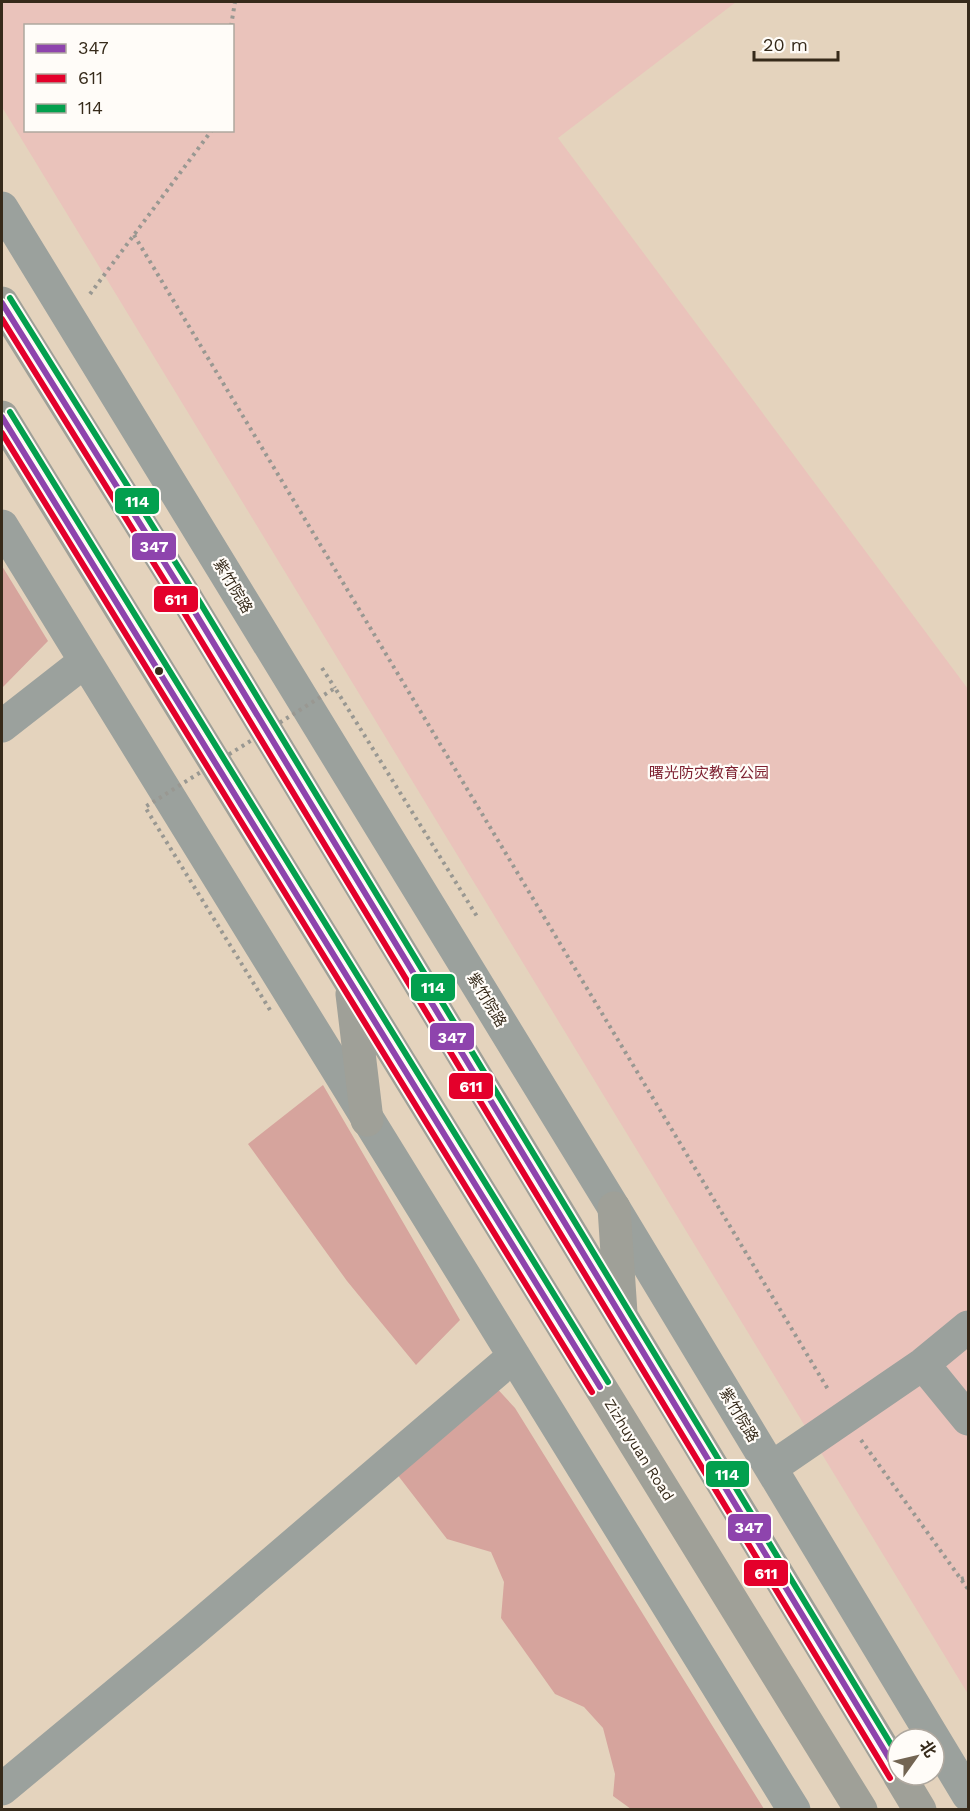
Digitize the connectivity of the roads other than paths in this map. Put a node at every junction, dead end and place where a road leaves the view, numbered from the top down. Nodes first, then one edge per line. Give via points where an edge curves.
1 (2, 208) edge
2 (2, 303) edge
3 (2, 417) edge
4 (2, 526) edge
5 (84, 662) junction
6 (2, 726) edge
7 (351, 984) junction
8 (367, 1120) junction
9 (614, 1208) junction
10 (622, 1321) junction
11 (969, 1327) edge
12 (514, 1356) junction
13 (922, 1364) junction
14 (969, 1419) edge
15 (771, 1468) junction
16 (886, 1753) edge
17 (907, 1787) edge
18 (2, 1789) edge
19 (969, 1794) edge
20 (794, 1809) edge
21 (861, 1809) edge
22 (920, 1809) edge

1 - 9 street, 紫竹院路
2 - 10 main road via 179,586
3 - 7 main road, Zizhuyuan Road
4 - 5 street
5 - 6 street
5 - 8 street
7 - 8 main road
7 - 21 main road, Zizhuyuan Road
8 - 12 street
9 - 10 main road
9 - 15 street, 紫竹院路
10 - 16 main road
11 - 13 street
12 - 18 street
12 - 20 street
13 - 14 street
13 - 15 street
15 - 19 street, 紫竹院路
17 - 22 main road

